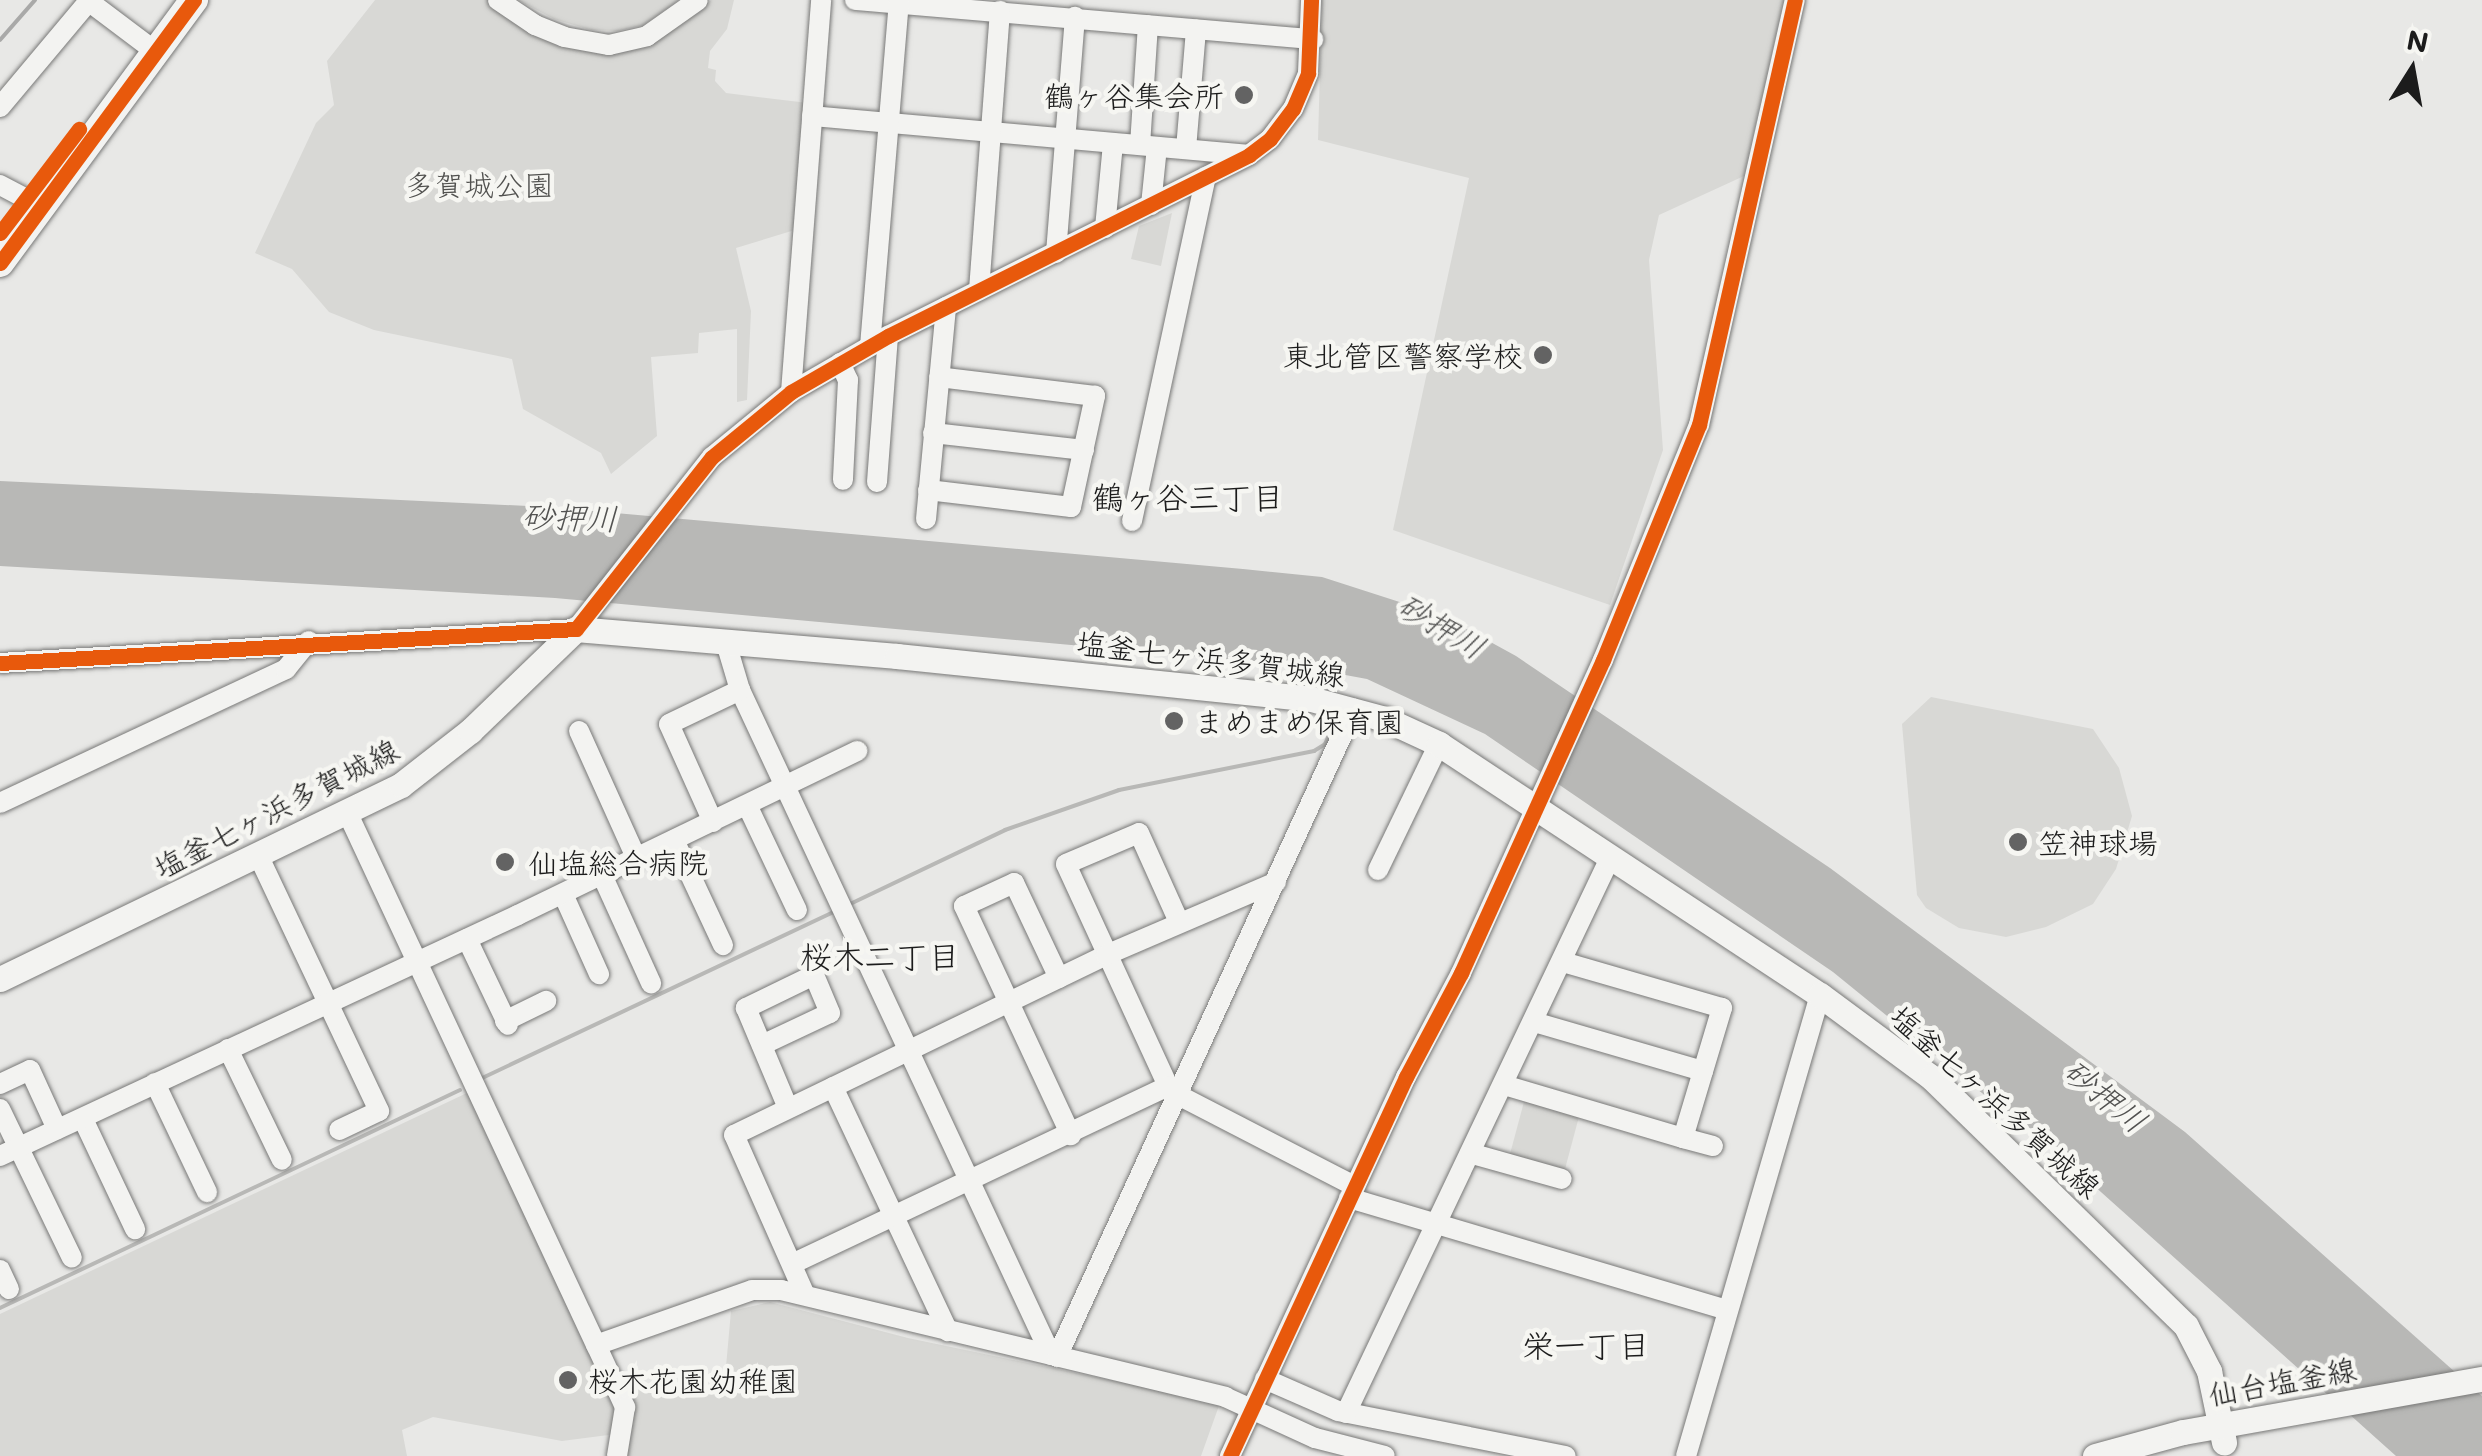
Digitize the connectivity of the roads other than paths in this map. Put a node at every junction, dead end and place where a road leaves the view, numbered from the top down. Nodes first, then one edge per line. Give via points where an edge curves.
1 (175, 0) edge
2 (194, 0) edge
3 (498, 0) edge
4 (698, 0) edge
5 (820, 0) edge
6 (855, 0) edge
7 (1312, 0) edge
8 (1795, 0) edge
9 (88, 1) edge
10 (887, 2) edge
11 (1000, 11) junction
12 (1075, 17) junction
13 (1148, 26) junction
14 (1196, 29) junction
15 (1313, 39) junction
16 (150, 48) junction
17 (0, 107) edge
18 (812, 116) junction
19 (888, 123) junction
20 (990, 131) junction
21 (1066, 138) junction
22 (1113, 143) junction
23 (1149, 146) junction
24 (1186, 149) junction
25 (1248, 155) junction
26 (1206, 177) junction
27 (0, 185) edge
28 (35, 202) junction
29 (1152, 205) junction
30 (1104, 228) junction
31 (0, 233) edge
32 (1056, 252) junction
33 (0, 263) edge
34 (979, 290) junction
35 (946, 307) junction
36 (879, 341) junction
37 (840, 364) junction
38 (939, 378) junction
39 (791, 392) junction
40 (933, 433) junction
41 (1084, 450) junction
42 (843, 480) dead end
43 (878, 482) dead end
44 (928, 490) junction
45 (926, 519) dead end
46 (1132, 521) dead end
47 (576, 630) junction
48 (308, 642) junction
49 (726, 643) junction
50 (0, 663) edge
51 (740, 690) junction
52 (1354, 709) junction
53 (579, 731) dead end
54 (1439, 744) junction
55 (857, 751) dead end
56 (786, 788) junction
57 (1540, 798) junction
58 (0, 802) edge
59 (748, 806) junction
60 (348, 814) junction
61 (713, 822) junction
62 (674, 840) junction
63 (259, 857) junction
64 (636, 857) junction
65 (1610, 858) junction
66 (1378, 870) dead end
67 (602, 874) junction
68 (1276, 882) junction
69 (563, 894) junction
70 (796, 910) dead end
71 (1179, 922) junction
72 (467, 940) junction
73 (723, 946) dead end
74 (1106, 956) junction
75 (416, 962) junction
76 (1563, 962) junction
77 (598, 974) dead end
78 (1059, 978) junction
79 (0, 979) edge
80 (651, 983) dead end
81 (1820, 994) junction
82 (546, 1001) dead end
83 (327, 1002) junction
84 (1008, 1002) junction
85 (1534, 1022) junction
86 (762, 1045) dead end
87 (228, 1049) junction
88 (908, 1050) junction
89 (1703, 1071) junction
90 (0, 1084) edge
91 (155, 1084) junction
92 (1504, 1085) junction
93 (834, 1087) junction
94 (1175, 1090) junction
95 (788, 1108) junction
96 (0, 1109) edge
97 (83, 1119) junction
98 (58, 1129) junction
99 (339, 1130) dead end
100 (1071, 1134) junction
101 (1683, 1138) junction
102 (1713, 1146) dead end
103 (9, 1152) edge
104 (1473, 1154) junction
105 (282, 1160) dead end
106 (1562, 1179) dead end
107 (970, 1180) junction
108 (208, 1192) dead end
109 (1352, 1192) junction
110 (894, 1216) junction
111 (1436, 1226) junction
112 (135, 1229) dead end
113 (72, 1258) dead end
114 (794, 1263) junction
115 (805, 1295) junction
116 (1728, 1310) junction
117 (948, 1331) junction
118 (596, 1344) junction
119 (1054, 1356) junction
120 (1264, 1379) junction
121 (2482, 1379) edge
122 (2482, 1395) edge
123 (1252, 1408) junction
124 (1346, 1413) junction
125 (2332, 1414) junction
126 (2222, 1433) junction
127 (1375, 1455) edge
128 (617, 1456) edge
129 (1230, 1456) edge
130 (1566, 1456) edge
131 (1686, 1456) edge
132 (2095, 1456) edge
133 (2159, 1456) edge

1 - 16 highway
2 - 16 highway
3 - 4 street via 534,25 609,45 647,36
5 - 18 street
6 - 10 street
7 - 15 street
8 - 57 street via 1699,425
9 - 16 street
9 - 17 street
10 - 11 street
10 - 19 street
11 - 12 street
11 - 20 street
12 - 13 street
12 - 21 street
13 - 14 street
13 - 23 street
14 - 15 street
14 - 24 street
15 - 25 street via 1308,74 1292,109
16 - 28 highway
18 - 19 street
18 - 39 street
19 - 20 street
19 - 36 street
20 - 21 street
20 - 34 street
21 - 22 street
21 - 32 street
22 - 23 street
22 - 30 street
23 - 24 street
23 - 29 street
24 - 25 street
25 - 26 street
26 - 29 street
26 - 46 street
27 - 28 street
28 - 31 highway
28 - 33 highway
29 - 30 street
30 - 32 street
32 - 34 street
34 - 35 street
35 - 36 street
35 - 38 street
36 - 37 street
36 - 43 street
37 - 39 street
37 - 42 street via 848,380
38 - 40 street
38 - 41 street via 1095,396
39 - 47 street via 729,439
40 - 41 street
40 - 44 street
41 - 44 street via 1071,507
44 - 45 street
47 - 48 street
47 - 49 main road, 塩釜七ヶ浜多賀城線
47 - 60 main road, 塩釜七ヶ浜多賀城線 via 446,752
48 - 50 street
48 - 58 street via 286,669
49 - 51 street
49 - 52 main road, 塩釜七ヶ浜多賀城線 via 1266,692
51 - 56 street
51 - 61 street via 669,724
52 - 54 main road, 塩釜七ヶ浜多賀城線
52 - 68 street
53 - 64 street
54 - 57 main road, 塩釜七ヶ浜多賀城線
54 - 66 street
55 - 56 street
56 - 59 street
56 - 88 street
57 - 65 main road, 塩釜七ヶ浜多賀城線
57 - 109 street
59 - 61 street
59 - 70 street
60 - 63 main road, 塩釜七ヶ浜多賀城線
60 - 75 street
61 - 62 street
62 - 64 street
62 - 73 street
63 - 79 main road, 塩釜七ヶ浜多賀城線
63 - 83 street
64 - 67 street
65 - 76 street
65 - 81 main road, 塩釜七ヶ浜多賀城線
67 - 69 street
67 - 80 street
68 - 71 street
68 - 94 street
69 - 72 street
69 - 77 street
71 - 74 street
71 - 74 street via 1139,833 1066,864
72 - 75 street
72 - 82 street via 507,1023
74 - 78 street
74 - 94 street
75 - 83 street
75 - 118 street
76 - 85 street
76 - 89 street via 1722,1008
78 - 84 street
78 - 84 street via 1014,883 964,906
81 - 116 street
81 - 126 main road, 塩釜七ヶ浜多賀城線 via 1931,1077 2163,1301 2198,1348
83 - 87 street
83 - 99 street via 379,1111
84 - 88 street
84 - 100 street
85 - 89 street
85 - 92 street
86 - 95 street
87 - 91 street
87 - 105 street
88 - 93 street
88 - 107 street
89 - 101 street
90 - 98 street via 30,1070
91 - 97 street
91 - 108 street
92 - 101 street
92 - 104 street
93 - 95 street
93 - 110 street
94 - 100 street
94 - 109 street
94 - 119 street
95 - 114 street via 734,1135
96 - 103 street
97 - 98 street
97 - 112 street
98 - 103 street
100 - 107 street
101 - 102 street
103 - 113 street
104 - 106 street
104 - 111 street
107 - 110 street
107 - 119 street
109 - 111 street
109 - 120 street
110 - 114 street
110 - 117 street
111 - 116 street
111 - 124 street
114 - 115 street
115 - 117 street
115 - 118 street via 752,1290
116 - 131 street
117 - 119 street
118 - 128 street via 625,1407
119 - 123 street
120 - 123 street
120 - 124 street
121 - 125 main road, 仙台塩釜線
122 - 125 main road, 仙台塩釜線
123 - 127 street via 1316,1438
123 - 129 street
124 - 130 street
125 - 126 main road, 仙台塩釜線
126 - 132 main road, 仙台塩釜線
126 - 133 main road, 仙台塩釜線

